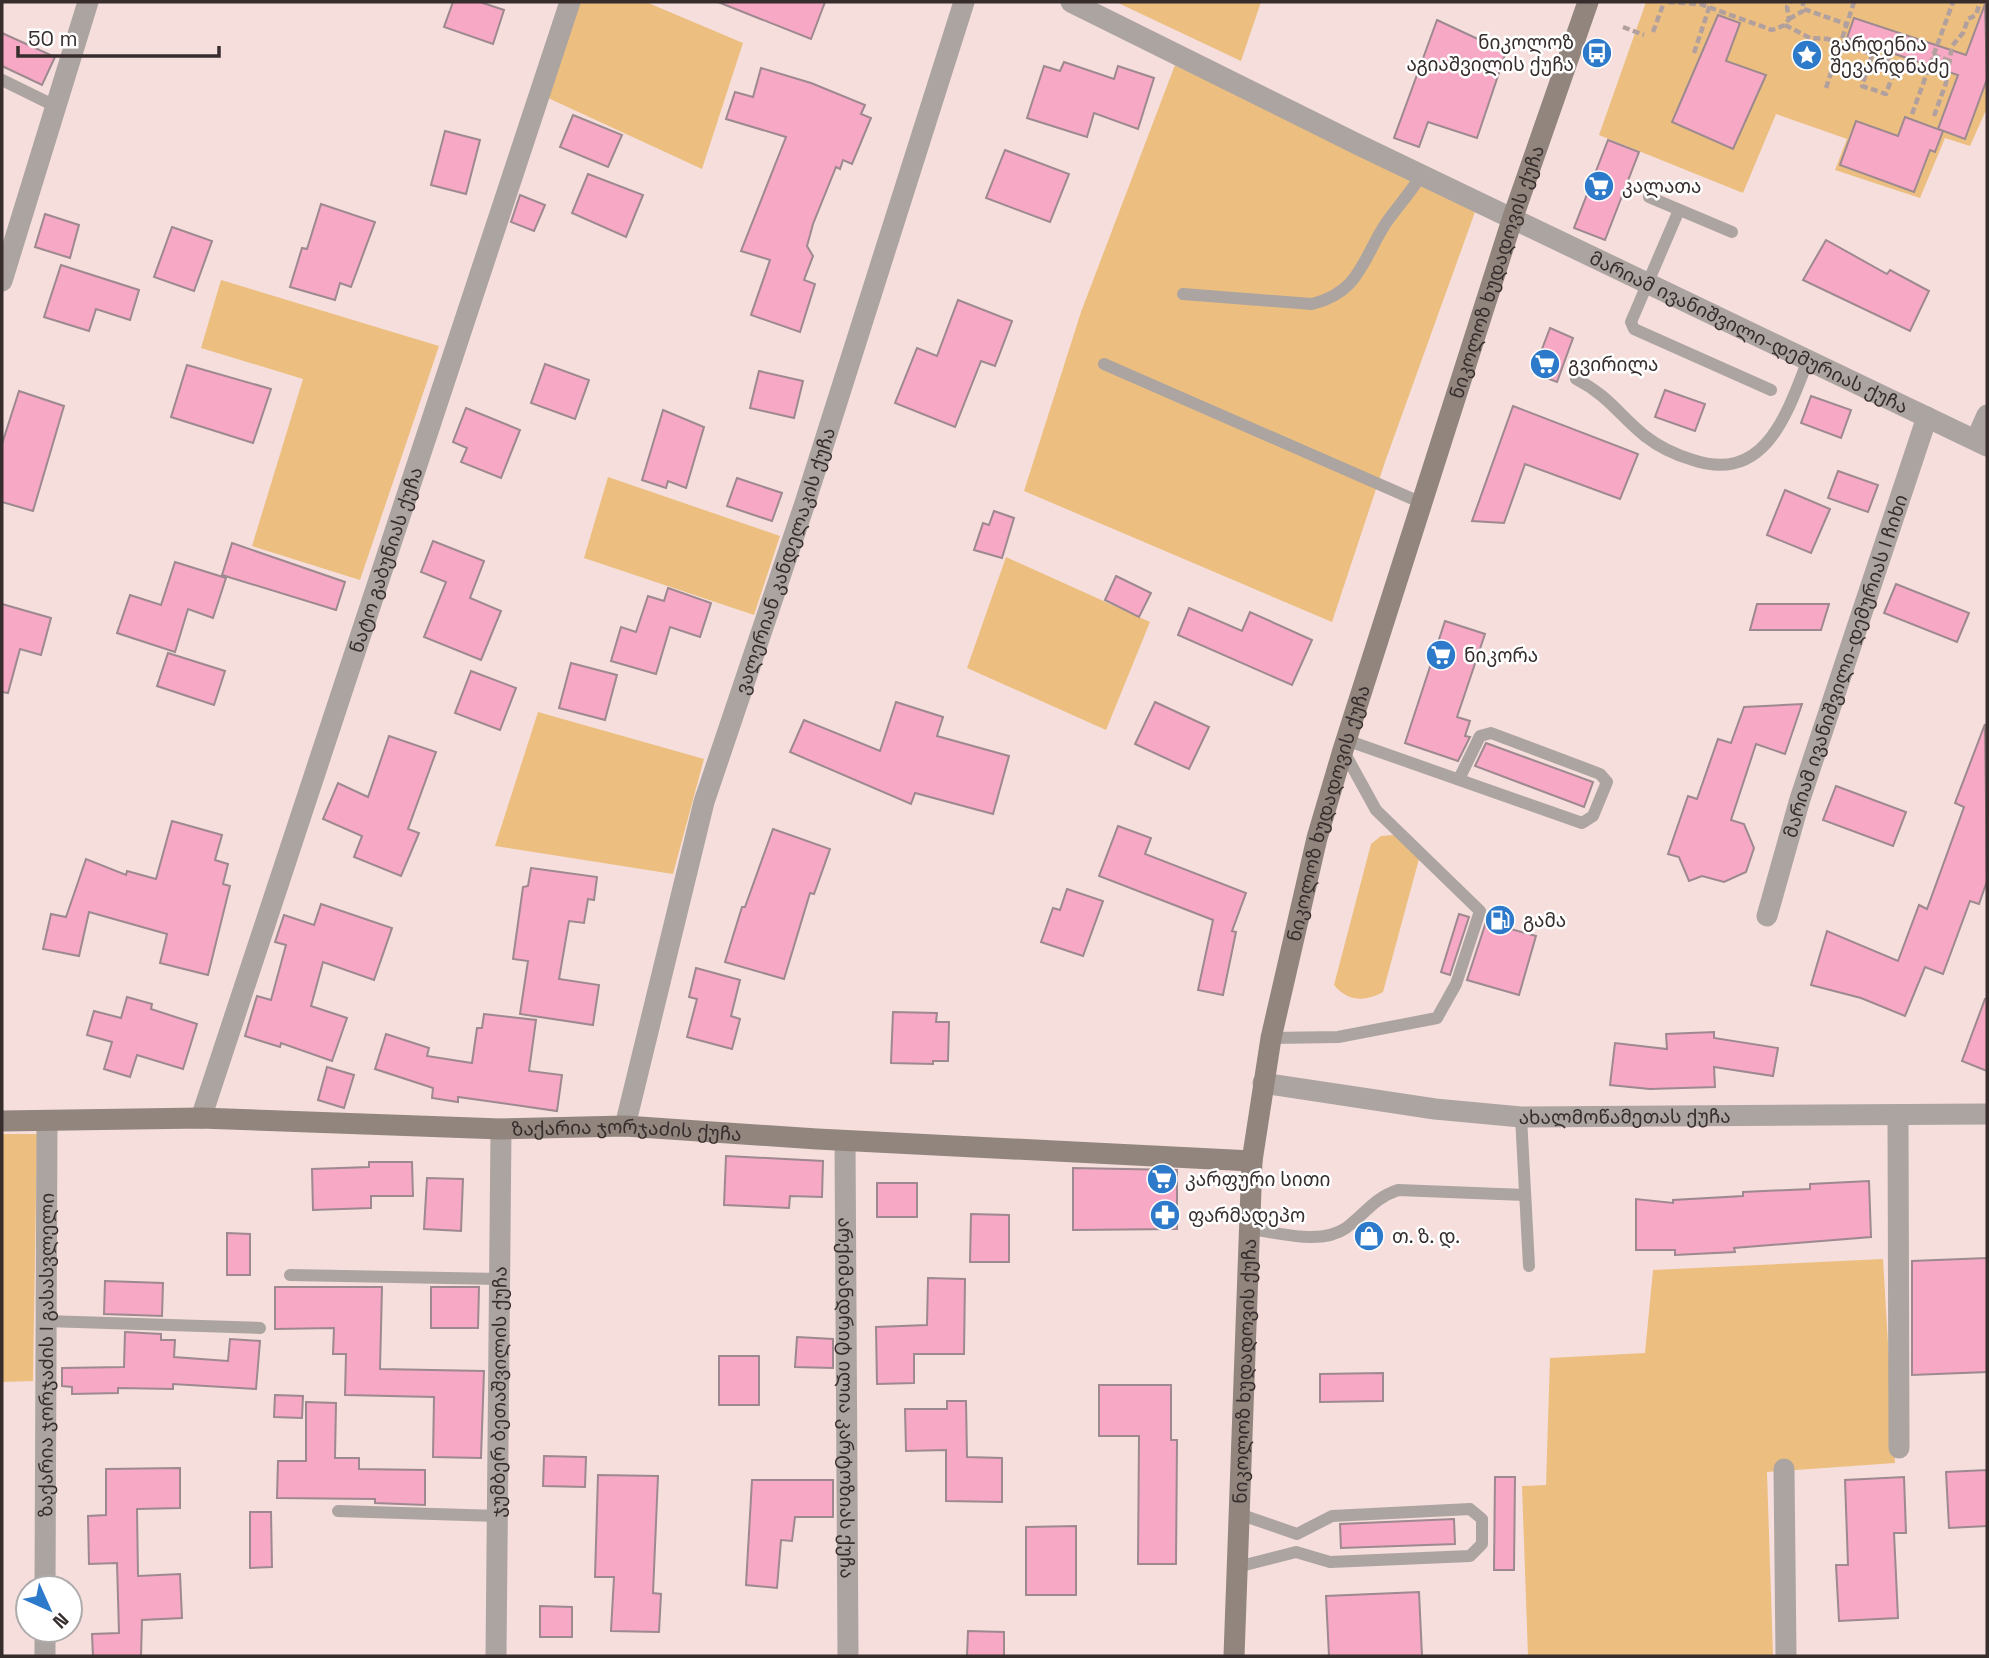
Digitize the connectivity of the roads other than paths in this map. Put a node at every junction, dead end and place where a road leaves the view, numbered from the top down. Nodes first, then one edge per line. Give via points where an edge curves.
1 (88, 2) edge
2 (570, 2) edge
3 (964, 2) edge
4 (1071, 2) edge
5 (1588, 2) edge
6 (2, 80) edge
7 (57, 107) junction
8 (1422, 174) junction
9 (1649, 197) dead end
10 (1679, 210) junction
11 (1513, 217) junction
12 (1732, 232) dead end
13 (2, 281) edge
14 (1648, 282) junction
15 (1183, 293) dead end
16 (1808, 360) junction
17 (1104, 364) dead end
18 (1576, 379) dead end
19 (1770, 390) dead end
20 (1987, 415) edge
21 (1927, 417) junction
22 (1981, 443) edge
23 (1422, 503) junction
24 (1344, 745) junction
25 (1460, 779) junction
26 (1767, 916) dead end
27 (1271, 1038) junction
28 (1263, 1083) junction
29 (1987, 1114) edge
30 (1898, 1116) junction
31 (201, 1118) junction
32 (1521, 1118) junction
33 (2, 1121) edge
34 (47, 1121) junction
35 (625, 1126) junction
36 (501, 1129) junction
37 (845, 1141) junction
38 (1252, 1161) junction
39 (1525, 1195) junction
40 (1249, 1229) junction
41 (1529, 1266) dead end
42 (290, 1275) dead end
43 (500, 1279) junction
44 (46, 1321) junction
45 (260, 1328) dead end
46 (1899, 1448) dead end
47 (1784, 1469) dead end
48 (338, 1511) dead end
49 (1239, 1514) junction
50 (498, 1516) junction
51 (1237, 1567) junction
52 (45, 1574) edge
53 (496, 1656) edge
54 (848, 1656) edge
55 (1234, 1656) edge
56 (1786, 1656) edge

1 - 7 street
2 - 31 street, ნატო გაბუნიას ქუჩა
3 - 35 street, ვალერიან კანდელაკის ქუჩა via 805,503 704,802
4 - 8 street
5 - 11 main road, ნიკოლოზ ხუდადოვის ქუჩა
6 - 7 lane
7 - 13 street
8 - 11 street
8 - 15 lane via 1356,277 1331,299 1312,304
9 - 10 lane
10 - 12 lane
10 - 14 lane
11 - 14 street, მარიამ ივანიშვილი-დემურიას ქუჩა
11 - 23 main road, ნიკოლოზ ხუდადოვის ქუჩა
14 - 16 street, მარიამ ივანიშვილი-დემურიას ქუჩა
14 - 19 lane via 1631,322 1634,329
16 - 18 lane via 1777,429 1753,457 1733,466 1713,467 1674,454 1646,436 1600,391
16 - 21 street, მარიამ ივანიშვილი-დემურიას ქუჩა
17 - 23 lane
20 - 22 street
21 - 22 street, მარიამ ივანიშვილი-დემურიას ქუჩა
21 - 26 street, მარიამ ივანიშვილი-დემურიას I ჩიხი via 1800,799
23 - 24 main road, ნიკოლოზ ხუდადოვის ქუჩა
24 - 25 lane
24 - 27 main road, ნიკოლოზ ხუდადოვის ქუჩა via 1317,838
24 - 27 lane via 1377,810 1480,911 1456,984 1437,1018 1338,1037
25 - 25 lane via 1582,823 1594,816 1607,782 1600,775 1491,733 1480,736
27 - 28 main road, ნიკოლოზ ხუდადოვის ქუჩა
28 - 32 street, ახალმოწამეთას ქუჩა
28 - 38 main road, ნიკოლოზ ხუდადოვის ქუჩა
29 - 30 street, ახალმოწამეთას ქუჩა
30 - 32 street, ახალმოწამეთას ქუჩა
30 - 46 street
31 - 34 main road, ზაქარია ჯორჯაძის ქუჩა
31 - 36 main road, ზაქარია ჯორჯაძის ქუჩა
32 - 39 lane
33 - 34 main road, ზაქარია ჯორჯაძის ქუჩა
34 - 44 street, ზაქარია ჯორჯაძის I გასასვლელი
35 - 36 main road, ზაქარია ჯორჯაძის ქუჩა
35 - 37 main road, ზაქარია ჯორჯაძის ქუჩა
36 - 43 street, ჯუმბერ ბეთაშვილის ქუჩა
37 - 38 main road, ზაქარია ჯორჯაძის ქუჩა
37 - 54 street, არქიმანდრიტ ილია კარტოზიას ქუჩა
38 - 40 main road, ნიკოლოზ ხუდადოვის ქუჩა
39 - 40 lane via 1398,1190 1381,1195 1345,1228 1322,1238
39 - 41 lane
40 - 49 main road, ნიკოლოზ ხუდადოვის ქუჩა
42 - 43 lane
43 - 50 street, ჯუმბერ ბეთაშვილის ქუჩა
44 - 45 lane
44 - 52 street, ზაქარია ჯორჯაძის I გასასვლელი
47 - 56 street
48 - 50 lane
49 - 51 main road, ნიკოლოზ ხუდადოვის ქუჩა
49 - 51 lane via 1297,1534 1332,1516 1470,1509 1482,1519 1482,1544 1470,1556 1330,1562 1296,1552
50 - 53 street, ჯუმბერ ბეთაშვილის ქუჩა
51 - 55 main road, ნიკოლოზ ხუდადოვის ქუჩა

